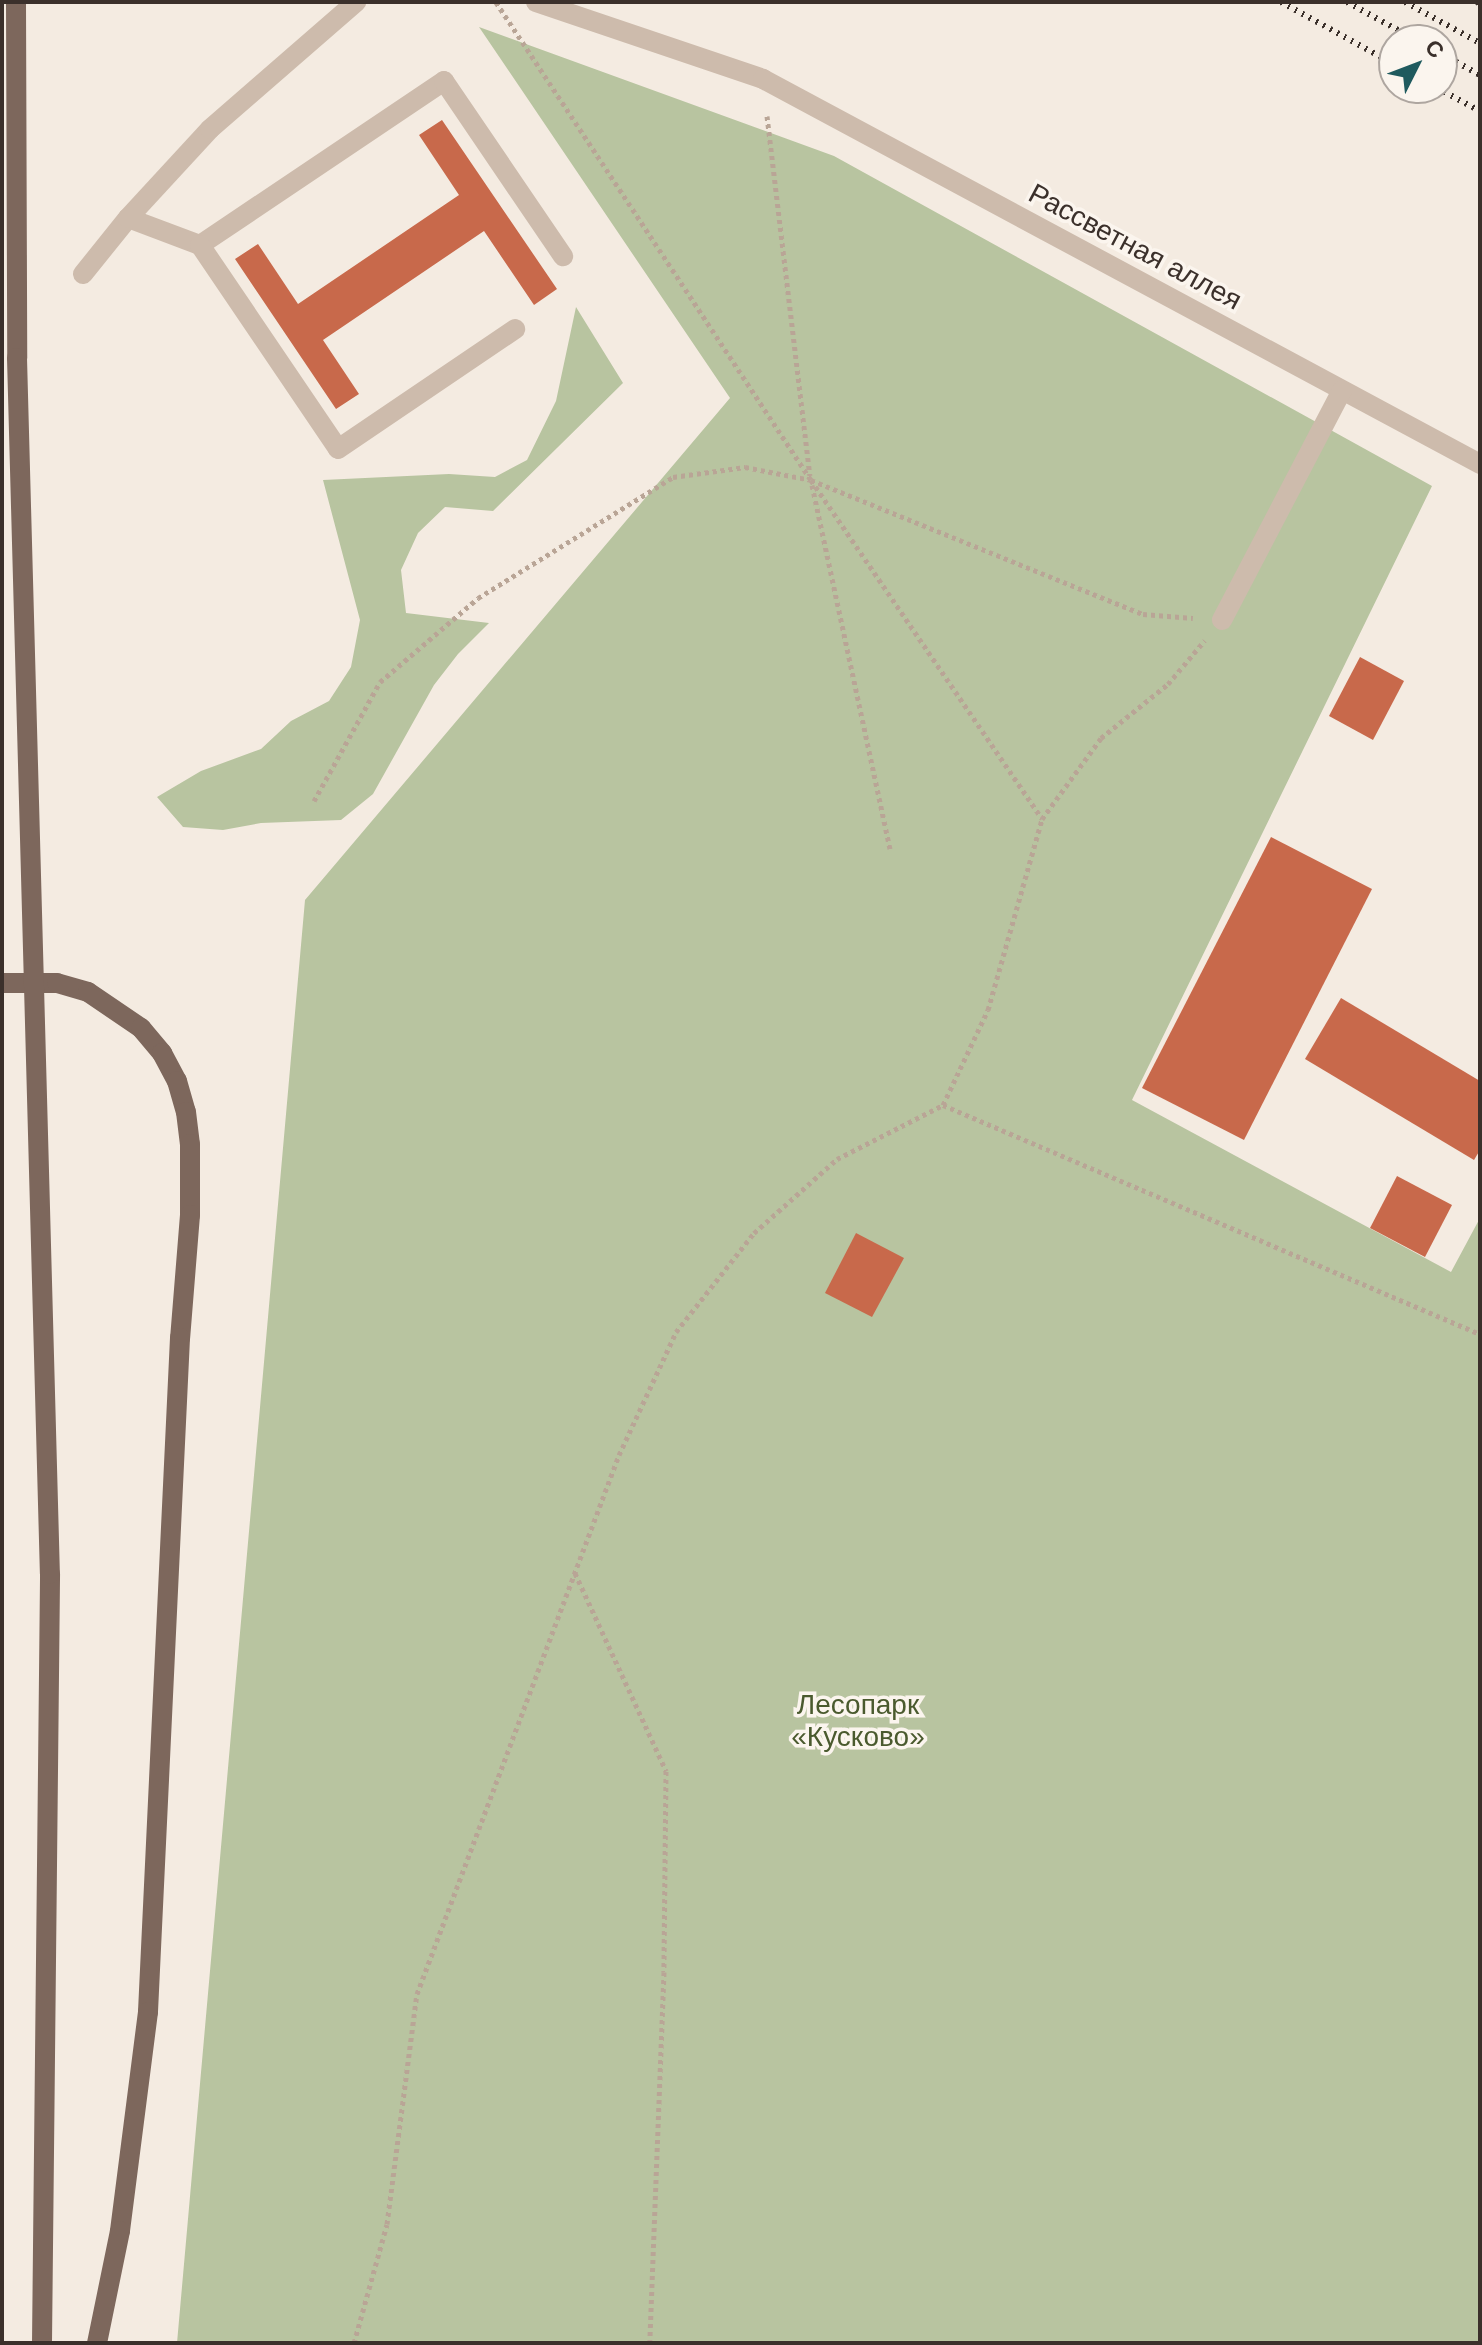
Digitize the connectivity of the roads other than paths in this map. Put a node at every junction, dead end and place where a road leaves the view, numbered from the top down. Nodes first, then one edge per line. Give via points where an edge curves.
1 (16, 2) edge
2 (356, 2) edge
3 (536, 2) edge
4 (128, 218) junction
5 (200, 245) junction
6 (563, 256) dead end
7 (83, 274) dead end
8 (515, 329) dead end
9 (1342, 390) junction
10 (1480, 464) edge
11 (1222, 620) road end
12 (2, 983) edge
13 (42, 2343) edge
14 (97, 2343) edge

1 - 13 main road, bridge via 17,358 50,1574
2 - 4 street via 210,129
3 - 9 street, Рассветная аллея via 763,79
4 - 5 street
4 - 7 street
5 - 6 street via 444,81
5 - 8 street via 338,449
9 - 10 street, Рассветная аллея
9 - 11 street
12 - 14 main road via 57,983 88,992 141,1028 177,1081 190,1144 148,2012 120,2231

